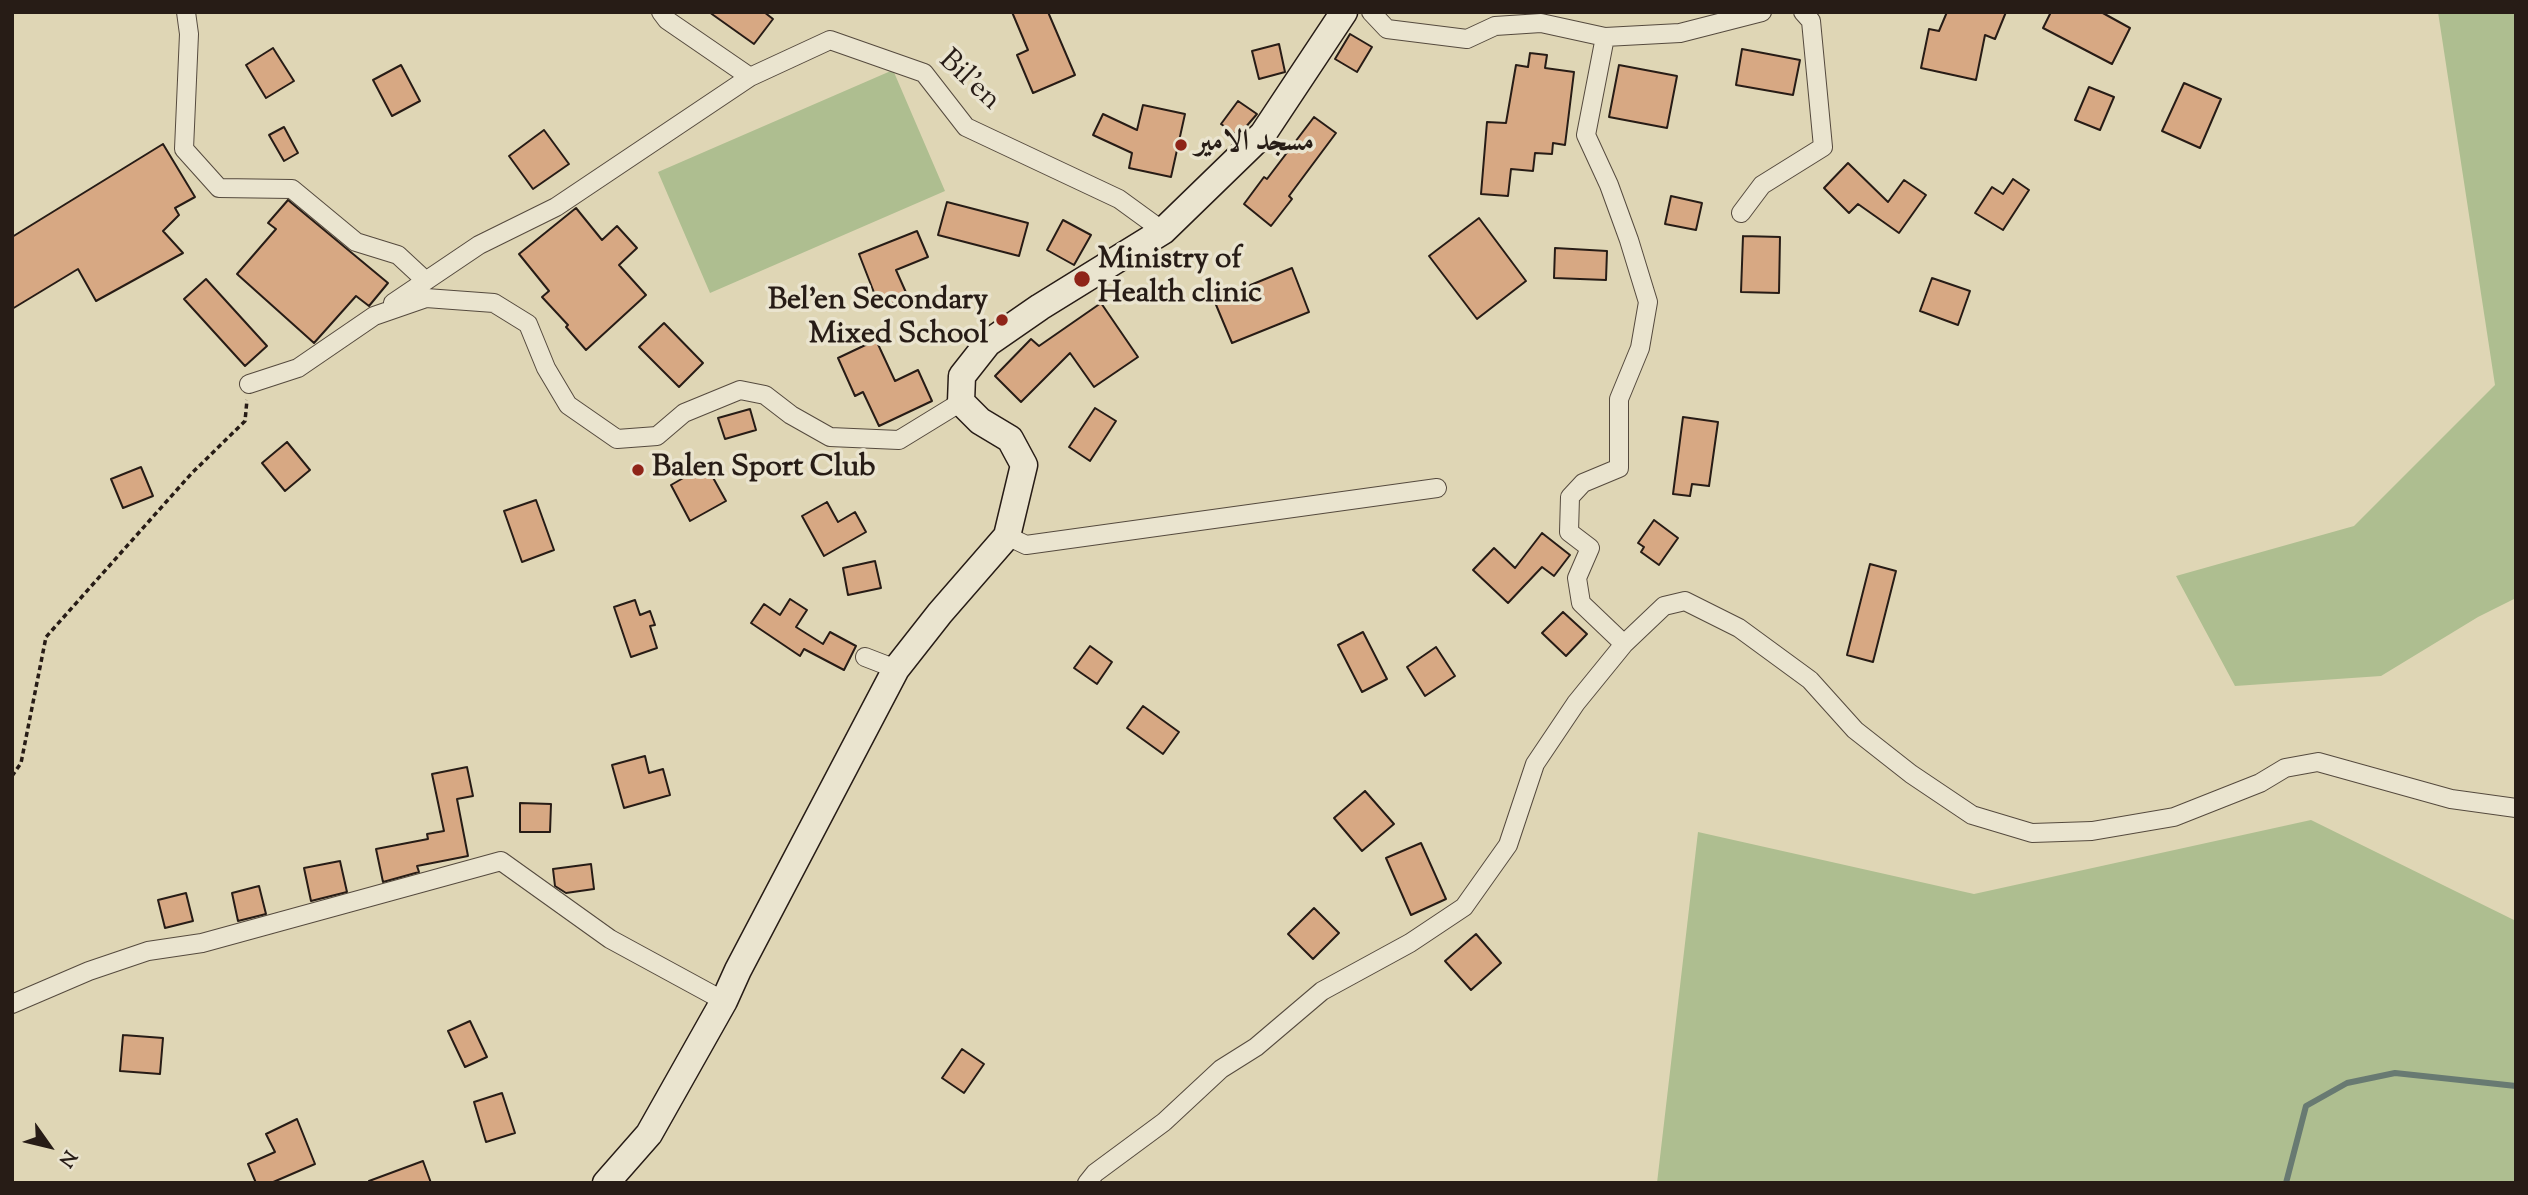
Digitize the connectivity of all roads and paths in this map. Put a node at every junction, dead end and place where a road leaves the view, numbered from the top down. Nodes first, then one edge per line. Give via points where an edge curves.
1 (186, 12) edge
2 (661, 12) edge
3 (1345, 12) edge
4 (1371, 12) edge
5 (1762, 12) edge
6 (1802, 12) edge
7 (1605, 37) junction
8 (750, 76) junction
9 (1741, 213) dead end
10 (1163, 231) junction
11 (426, 281) junction
12 (374, 316) junction
13 (249, 384) joint
14 (961, 402) junction
15 (1437, 488) dead end
16 (1007, 536) junction
17 (1624, 644) junction
18 (865, 657) dead end
19 (897, 669) junction
20 (12, 776) edge
21 (2516, 808) edge
22 (724, 1001) junction
23 (12, 1004) edge
24 (606, 1183) edge
25 (1087, 1183) edge

1 - 11 street via 184,149 219,188 292,189 356,242 398,255
2 - 8 street
3 - 10 street via 1263,134
4 - 7 street via 1387,29 1467,38 1495,26 1541,23
5 - 7 street via 1680,33
6 - 9 street via 1811,21 1822,147 1762,185
7 - 17 street via 1586,135 1625,229 1648,302 1640,348 1619,399 1619,468 1583,483 1570,498 1569,532 1590,548 1577,578 1581,603
8 - 10 street, Bil'en via 830,40 924,72 966,127 1119,199
8 - 11 street, Bil'en via 556,207 479,245
10 - 14 street via 988,343 962,376
11 - 12 street, Bil'en
12 - 13 street via 298,368
12 - 14 street via 426,298 494,303 528,324 568,405 617,439 657,436 684,413 740,390 765,395 830,437 899,440
13 - 20 path via 245,421 191,474 46,637 21,762
14 - 16 street via 980,421 1010,439 1024,465
15 - 16 street via 1026,545
16 - 19 street
17 - 21 street via 1664,606 1685,601 1739,628 1810,680 1855,730 1951,801 1972,815 2032,833 2092,831 2174,817 2260,783 2285,768 2318,762 2451,799
17 - 25 street via 1535,764 1508,845 1464,907 1410,943 1321,990
18 - 19 street
19 - 22 street
22 - 23 street via 610,939 502,861 214,940 148,951
22 - 24 street via 649,1134

